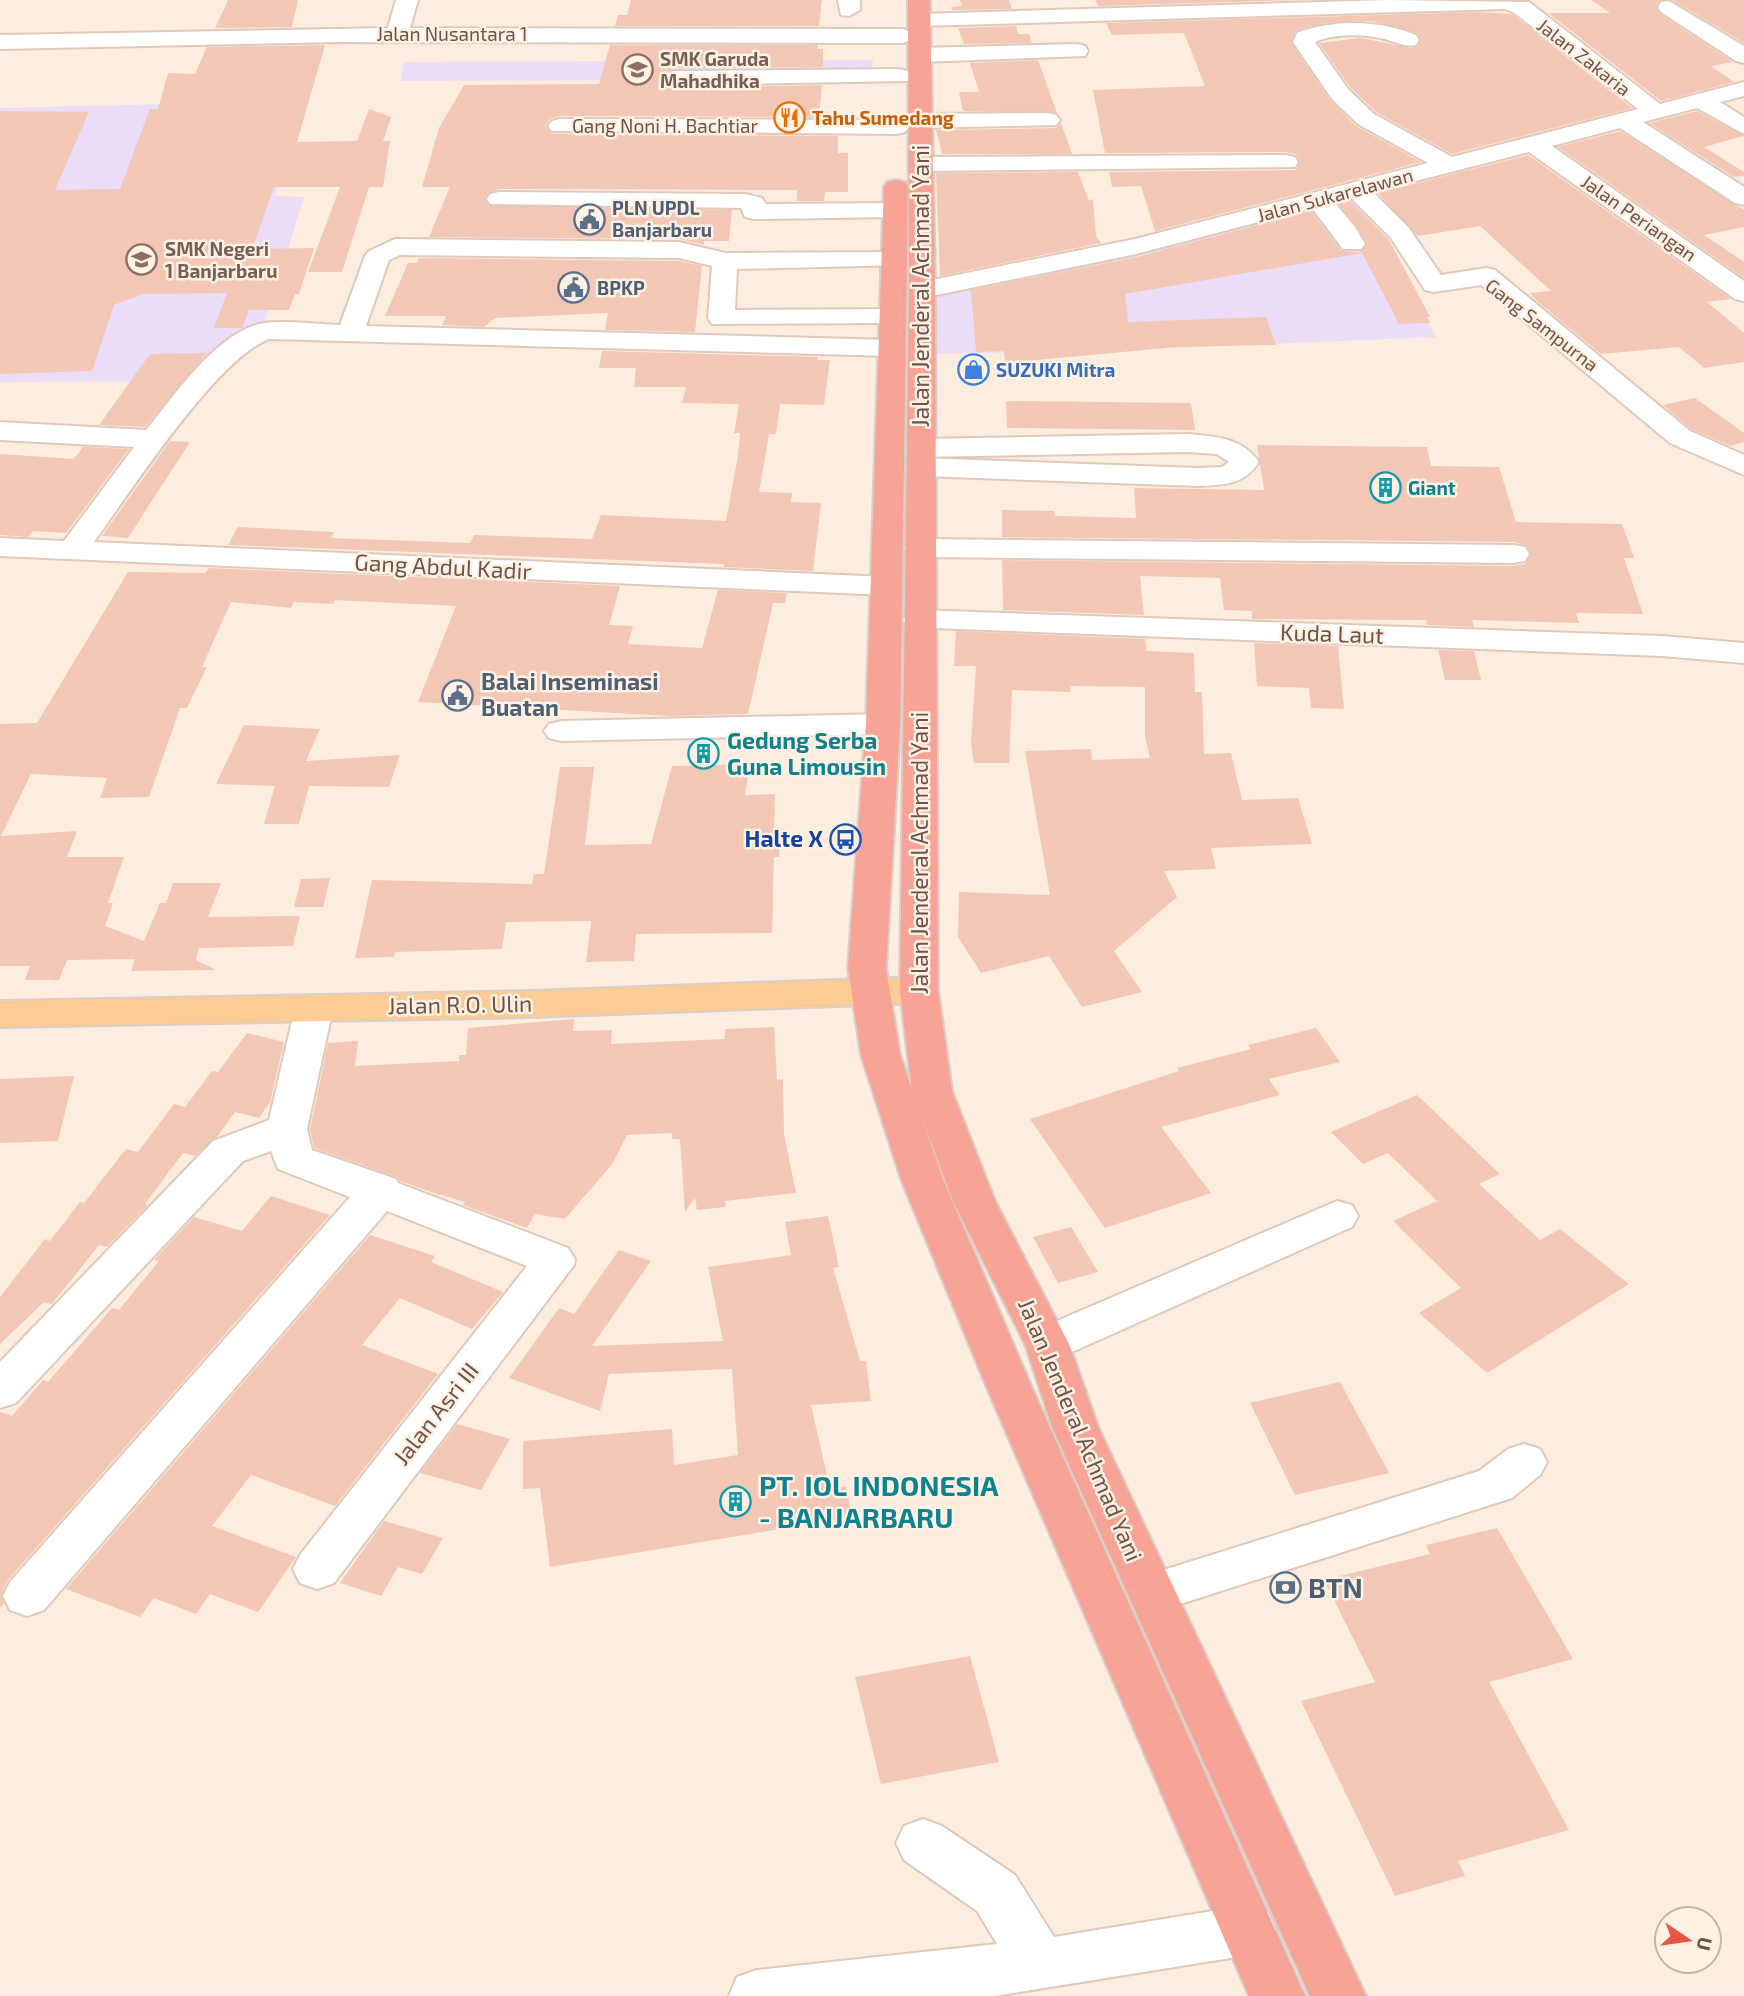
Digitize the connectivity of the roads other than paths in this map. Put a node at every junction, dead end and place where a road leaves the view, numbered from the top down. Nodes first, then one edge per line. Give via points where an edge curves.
1 (407, 0) edge
2 (1426, 2) edge
3 (1669, 7) dead end
4 (913, 22) edge
5 (397, 34) junction
6 (1408, 40) dead end
7 (0, 42) edge
8 (1077, 51) dead end
9 (1744, 56) edge
10 (899, 76) junction
11 (675, 78) dead end
12 (1744, 89) edge
13 (1702, 101) junction
14 (1656, 112) junction
15 (1048, 120) dead end
16 (1623, 120) junction
17 (560, 126) dead end
18 (1744, 127) edge
19 (909, 140) junction
20 (1534, 144) junction
21 (777, 150) dead end
22 (1286, 162) dead end
23 (1448, 165) junction
24 (1356, 189) junction
25 (1744, 198) edge
26 (499, 199) dead end
27 (1318, 200) junction
28 (896, 210) junction
29 (754, 212) junction
30 (858, 234) dead end
31 (1352, 244) dead end
32 (894, 260) junction
33 (725, 261) junction
34 (825, 288) junction
35 (922, 290) junction
36 (1744, 293) edge
37 (893, 315) junction
38 (350, 334) junction
39 (892, 348) junction
40 (922, 413) junction
41 (890, 414) junction
42 (0, 431) edge
43 (154, 439) junction
44 (921, 458) junction
45 (1744, 467) edge
46 (0, 547) edge
47 (920, 548) junction
48 (73, 550) junction
49 (1514, 554) dead end
50 (886, 586) junction
51 (919, 620) junction
52 (1744, 653) edge
53 (883, 724) junction
54 (561, 731) dead end
55 (918, 978) junction
56 (868, 980) junction
57 (0, 990) edge
58 (533, 993) junction
59 (314, 1008) junction
60 (0, 1014) edge
61 (287, 1129) junction
62 (381, 1190) junction
63 (1337, 1216) dead end
64 (1048, 1344) junction
65 (0, 1391) edge
66 (1524, 1462) dead end
67 (317, 1569) dead end
68 (1152, 1593) junction
69 (27, 1596) dead end
70 (923, 1843) dead end
71 (1249, 1930) junction
72 (1041, 1965) junction
73 (757, 1996) edge
74 (1277, 1996) edge
75 (1338, 1996) edge

1 - 5 street
2 - 4 street, Jalan Zakaria
2 - 14 street, Jalan Zakaria via 1496,2 1521,7
3 - 9 street
4 - 5 street, Jalan Nusantara 1
4 - 8 street
4 - 10 highway, Jalan Jenderal Achmad Yani
4 - 19 highway, Jalan Jenderal Achmad Yani
5 - 7 street, Jalan Nusantara 1
6 - 23 street via 1379,30 1317,33 1304,42 1340,94 1366,119
10 - 11 street
10 - 19 highway, Jalan Jenderal Achmad Yani
12 - 13 street, Jalan Sukarelawan
13 - 14 street, Jalan Sukarelawan
13 - 18 street
14 - 16 street, Jalan Sukarelawan
15 - 19 street
16 - 20 street, Jalan Sukarelawan
16 - 25 street
17 - 19 street, Gang Noni H. Bachtiar
19 - 21 street
19 - 22 street
19 - 28 highway, Jalan Jenderal Achmad Yani
19 - 35 highway, Jalan Jenderal Achmad Yani
20 - 23 street, Jalan Sukarelawan
20 - 36 street, Jalan Periangan
23 - 24 street, Jalan Sukarelawan
24 - 27 street, Jalan Sukarelawan
24 - 45 street, Gang Sampurna via 1400,233 1434,284 1486,276 1680,437
26 - 29 street via 746,201 753,203
27 - 31 street
27 - 35 street, Jalan Sukarelawan via 1136,246
28 - 29 street
28 - 32 highway, Jalan Jenderal Achmad Yani
29 - 30 street via 755,233
32 - 34 street
32 - 37 highway, Jalan Jenderal Achmad Yani
33 - 34 street
33 - 34 street via 711,265 701,275 698,306 706,315 722,318
33 - 38 street via 679,250 395,247 378,257
34 - 37 street
35 - 40 highway, Jalan Jenderal Achmad Yani
37 - 39 highway, Jalan Jenderal Achmad Yani
38 - 39 street
38 - 43 street via 266,331 247,337
39 - 41 highway, Jalan Jenderal Achmad Yani
40 - 41 highway
40 - 44 highway, Jalan Jenderal Achmad Yani
41 - 50 highway, Jalan Jenderal Achmad Yani
42 - 43 street
43 - 48 street
44 - 44 street via 1188,443 1221,445 1236,451 1244,462 1230,476 1198,477
44 - 47 highway, Jalan Jenderal Achmad Yani
46 - 48 street, Gang Abdul Kadir
47 - 49 street
47 - 51 highway, Jalan Jenderal Achmad Yani
48 - 50 street, Gang Abdul Kadir
50 - 53 highway, Jalan Jenderal Achmad Yani
51 - 52 street, Kuda Laut via 1662,646
51 - 55 highway, Jalan Jenderal Achmad Yani
53 - 54 street
53 - 56 highway, Jalan Jenderal Achmad Yani
55 - 56 main road, Jalan R.O. Ulin
55 - 64 highway, Jalan Jenderal Achmad Yani via 932,1091 974,1201
56 - 58 main road, Jalan R.O. Ulin
56 - 71 highway, Jalan Jenderal Achmad Yani via 888,1087 909,1147 1029,1440
57 - 58 main road, Jalan R.O. Ulin
58 - 59 main road, Jalan R.O. Ulin
59 - 60 main road, Jalan R.O. Ulin
59 - 61 street
61 - 62 street via 293,1159
61 - 65 street via 228,1151
62 - 67 street, Jalan Asri III via 553,1259 552,1265
62 - 69 street
63 - 64 street
64 - 68 highway, Jalan Jenderal Achmad Yani via 1076,1429
66 - 68 street via 1495,1485
68 - 75 highway, Jalan Jenderal Achmad Yani
70 - 72 street via 996,1893
71 - 72 street
71 - 74 highway, Jalan Jenderal Achmad Yani
72 - 73 street

